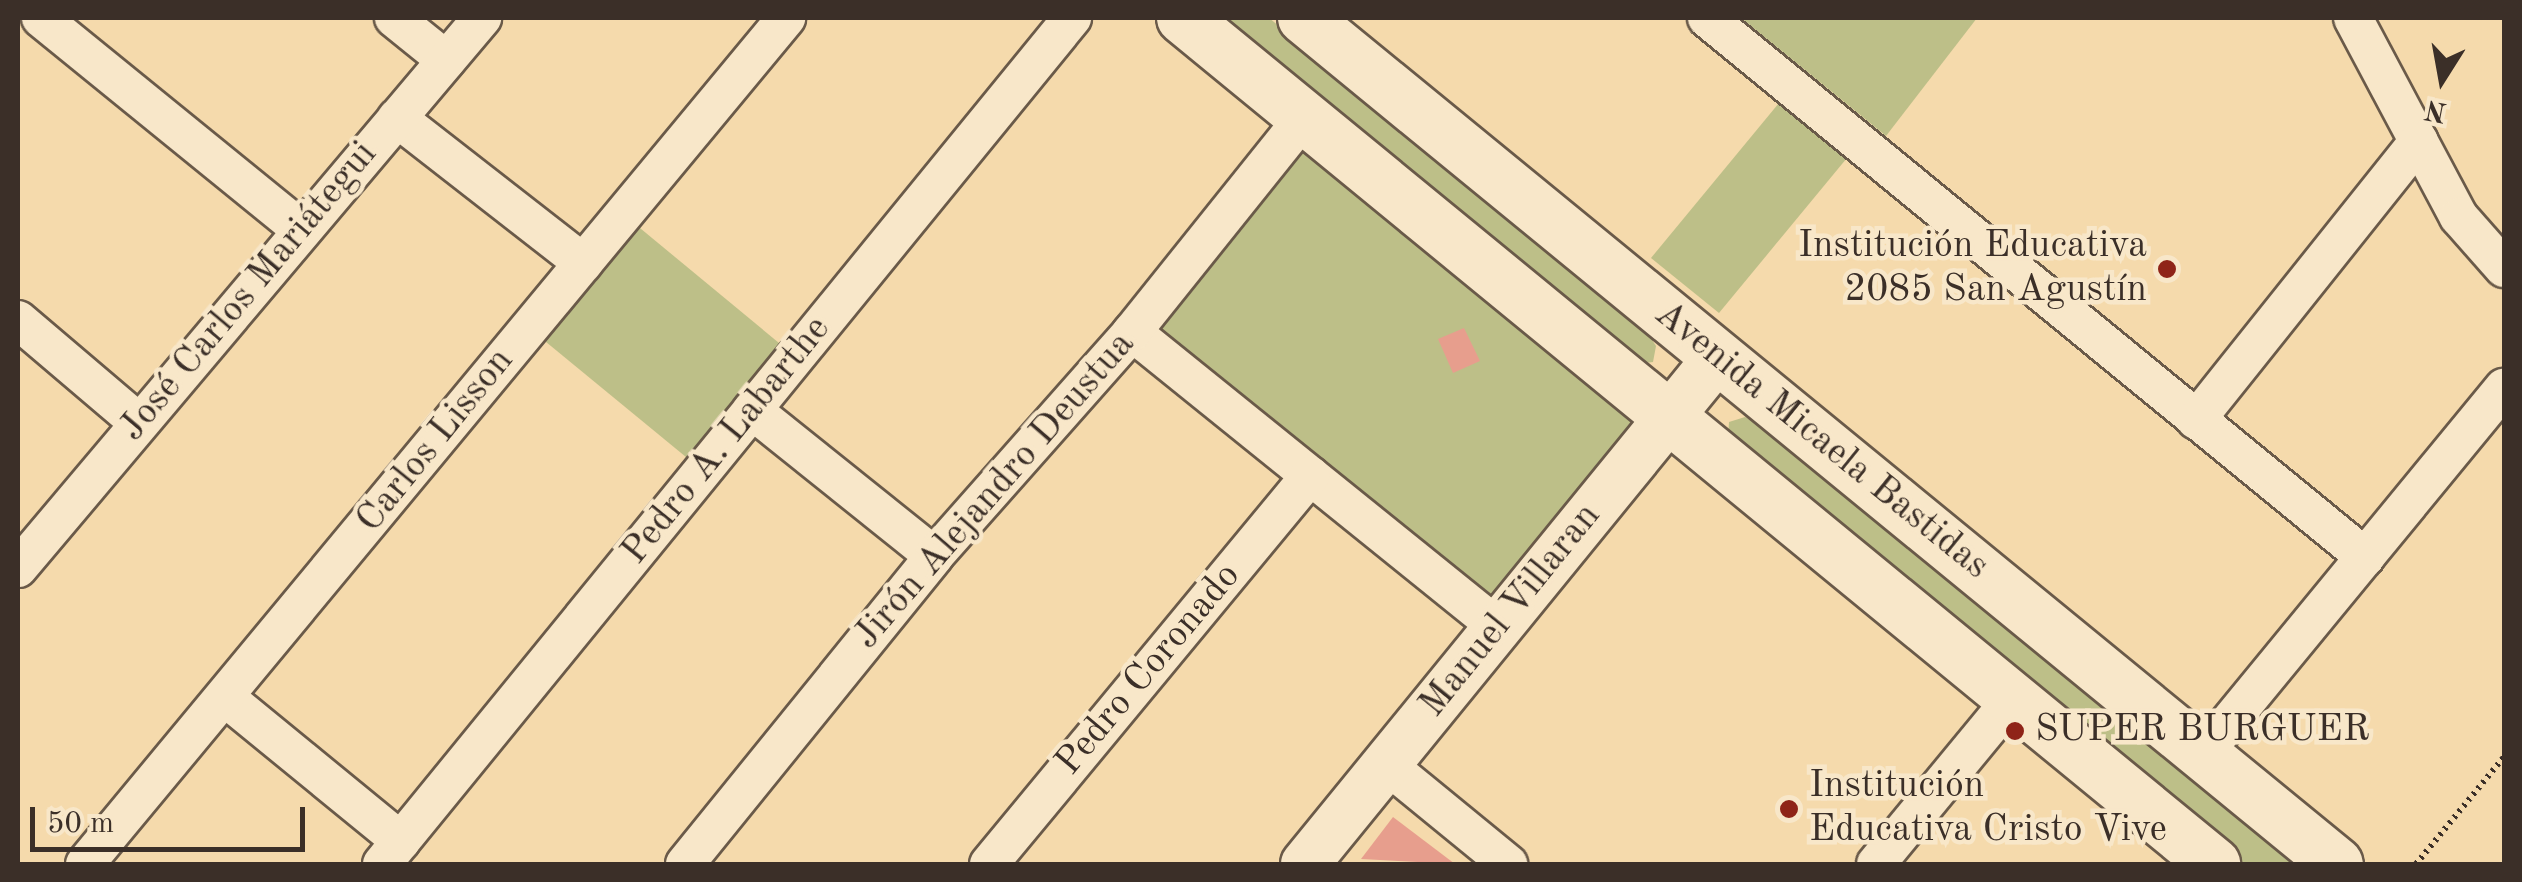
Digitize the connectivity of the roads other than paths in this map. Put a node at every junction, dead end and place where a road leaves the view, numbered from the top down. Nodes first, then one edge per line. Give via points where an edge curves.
1 (41, 18) edge
2 (394, 18) edge
3 (482, 18) edge
4 (786, 18) edge
5 (1072, 18) edge
6 (1183, 18) edge
7 (1304, 18) edge
8 (1707, 18) edge
9 (2353, 18) edge
10 (446, 60) junction
11 (1304, 117) junction
12 (397, 118) junction
13 (2418, 140) junction
14 (302, 230) junction
15 (583, 263) junction
16 (2504, 268) edge
17 (18, 320) edge
18 (1132, 332) junction
19 (1718, 357) junction
20 (2504, 388) edge
21 (752, 410) junction
22 (1669, 417) junction
23 (2196, 420) junction
24 (139, 422) junction
25 (1310, 476) junction
26 (934, 556) junction
27 (2364, 557) junction
28 (18, 568) edge
29 (1498, 627) junction
30 (226, 698) junction
31 (2012, 698) junction
32 (2203, 754) junction
33 (1386, 764) junction
34 (392, 852) edge
35 (2202, 861) edge
36 (85, 864) edge
37 (685, 864) edge
38 (989, 864) edge
39 (1305, 864) edge
40 (1508, 864) edge
41 (1876, 864) edge
42 (2338, 864) edge

1 - 14 street
2 - 10 street
3 - 10 street, José Carlos Mariátegui
4 - 15 street, Carlos Lisson
5 - 21 street, Pedro A. Labarthe
6 - 11 main road, Avenida Micaela Bastidas
7 - 19 main road, Avenida Micaela Bastidas
8 - 23 street
9 - 13 street
10 - 12 street, José Carlos Mariátegui
11 - 18 street, Jirón Alejandro Deustua
11 - 22 main road, Avenida Micaela Bastidas
12 - 14 street, José Carlos Mariátegui
12 - 15 street
13 - 16 street via 2459,218
13 - 23 street
14 - 24 street, José Carlos Mariátegui
15 - 30 street, Carlos Lisson
17 - 24 street
18 - 25 street
18 - 26 street, Jirón Alejandro Deustua
19 - 22 street, Manuel Villaran
19 - 32 main road, Avenida Micaela Bastidas
20 - 27 street
21 - 26 street
21 - 34 street, Pedro A. Labarthe
22 - 29 street, Manuel Villaran
22 - 31 main road, Avenida Micaela Bastidas
23 - 27 street
24 - 28 street, José Carlos Mariátegui
25 - 29 street
25 - 38 street, Pedro Coronado
26 - 37 street, Jirón Alejandro Deustua
27 - 32 street
29 - 33 street, Manuel Villaran
30 - 34 street
30 - 36 street, Carlos Lisson
31 - 35 main road, Avenida Micaela Bastidas
31 - 41 street
32 - 42 main road, Avenida Micaela Bastidas
33 - 39 street, Manuel Villaran
33 - 40 street

